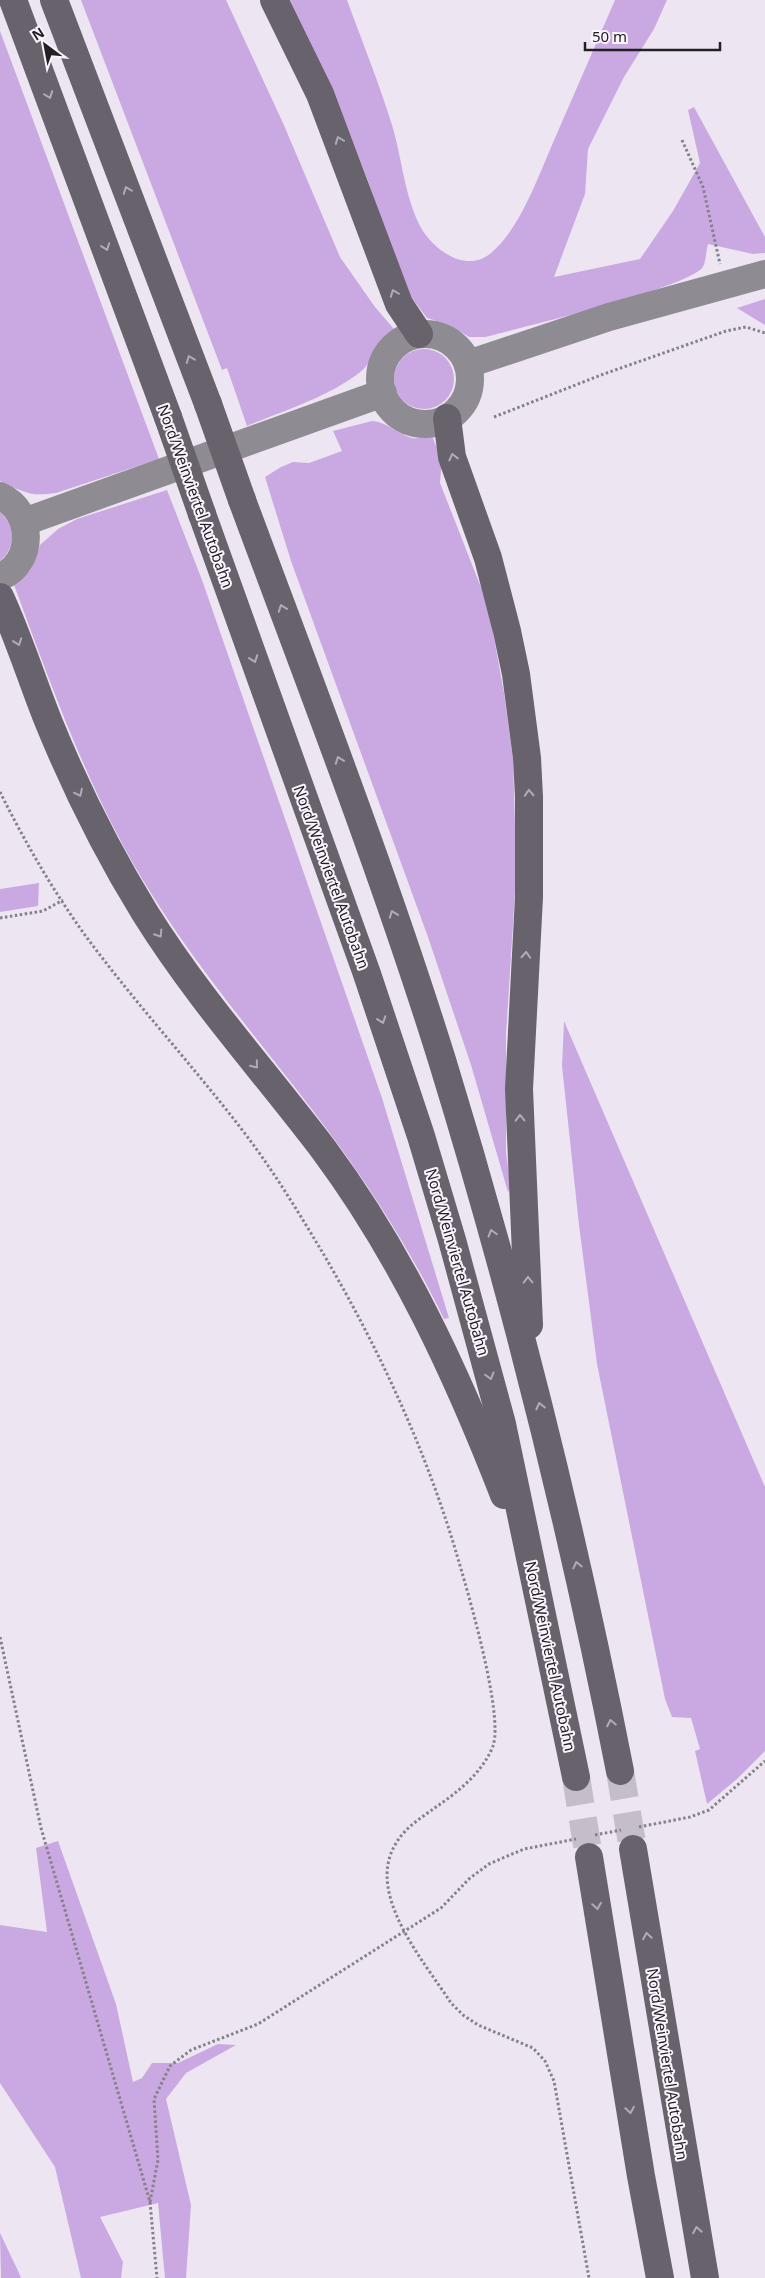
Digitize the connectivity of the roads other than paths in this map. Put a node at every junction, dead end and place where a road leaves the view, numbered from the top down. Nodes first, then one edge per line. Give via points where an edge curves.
1 (13, 0) edge
2 (54, 0) edge
3 (274, 0) edge
4 (765, 274) edge
5 (419, 334) junction
6 (468, 364) junction
7 (383, 393) junction
8 (447, 418) junction
9 (0, 496) edge
10 (24, 522) junction
11 (0, 577) edge
12 (0, 597) edge
13 (530, 1364) junction
14 (534, 1575) junction
15 (620, 1771) tunnel mouth
16 (576, 1777) tunnel mouth
17 (633, 1849) tunnel mouth
18 (589, 1858) tunnel mouth
19 (660, 2278) edge
20 (706, 2278) edge

1 -> 14 highway, Nord/Weinviertel Autobahn, bridge via 168,416 367,974 421,1136 502,1424
13 -> 2 highway, bridge via 447,1077 409,960 208,404
5 -> 3 highway via 399,304 320,94
4 - 6 main road via 609,317
5 - 6 main road via 445,338 456,346
5 - 7 main road via 406,338 387,355 380,380
6 - 8 main road via 469,390 464,401
7 - 8 main road via 389,405 409,421 435,423
7 - 10 main road
13 -> 8 highway via 519,1089 529,897 527,758 507,631 488,558 452,457
9 - 10 main road via 13,505
10 - 11 main road via 26,541 23,555
12 -> 14 highway via 66,765 129,885 192,984 344,1180 417,1299 481,1436
15 -> 13 highway via 598,1657
14 - 16 highway, Nord/Weinviertel Autobahn
20 -> 17 highway, Nord/Weinviertel Autobahn
18 -> 19 highway

